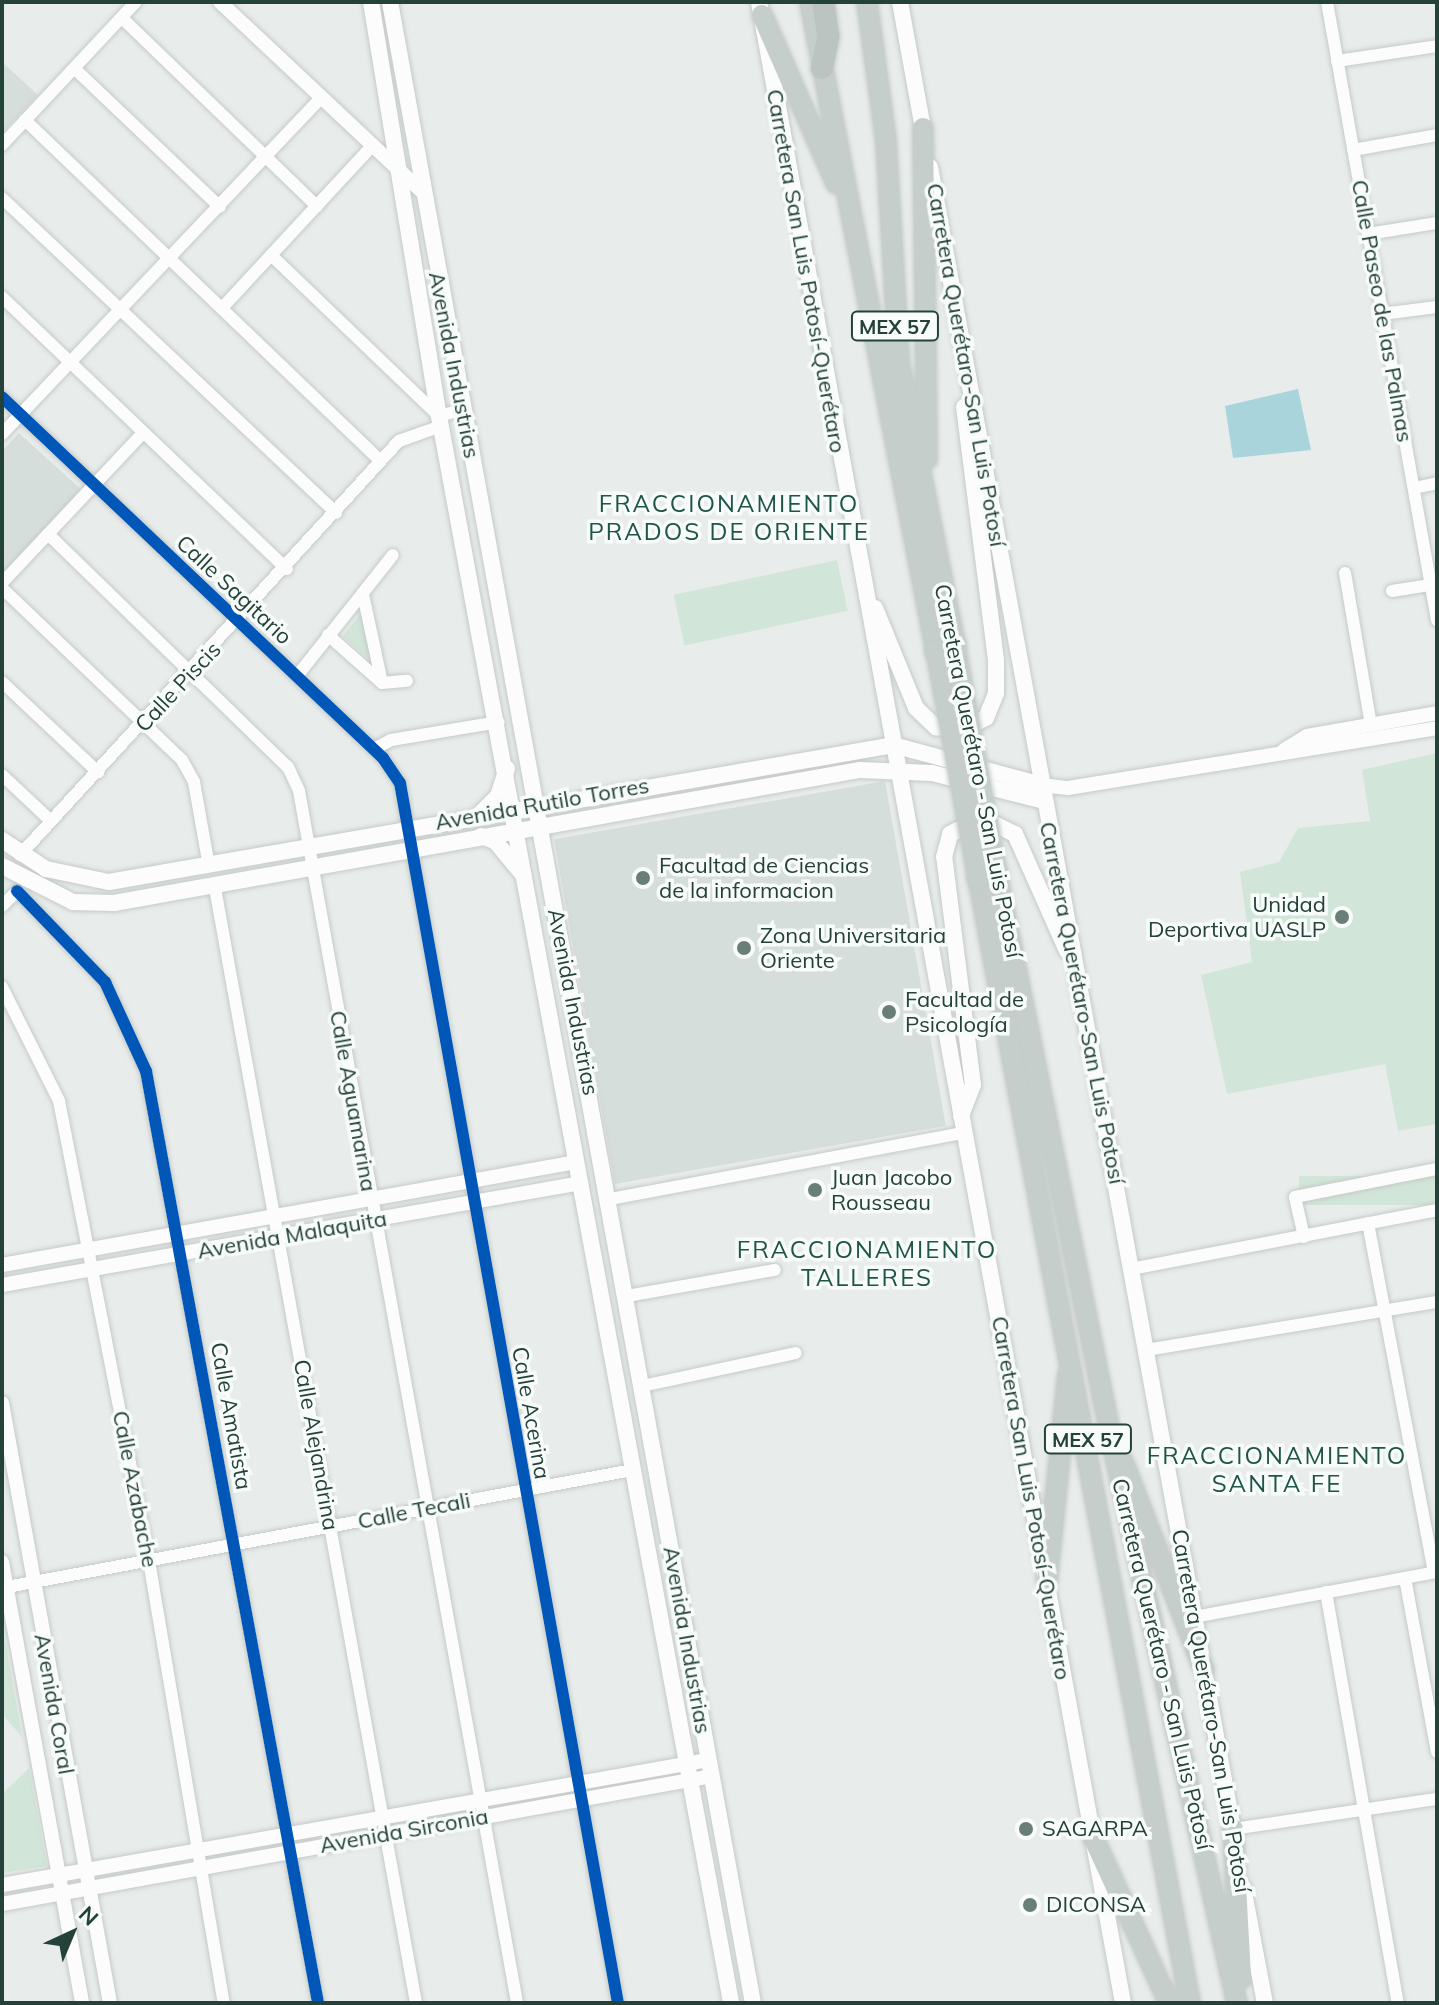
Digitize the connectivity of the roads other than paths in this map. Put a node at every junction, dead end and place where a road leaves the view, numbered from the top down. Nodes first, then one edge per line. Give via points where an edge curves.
1 (136, 2) edge
2 (220, 2) edge
3 (371, 2) edge
4 (390, 2) edge
5 (810, 2) edge
6 (823, 2) edge
7 (867, 2) edge
8 (900, 2) edge
9 (1327, 2) edge
10 (760, 8) edge
11 (122, 18) junction
12 (1437, 46) edge
13 (1337, 61) junction
14 (822, 68) junction
15 (75, 69) junction
16 (321, 98) junction
17 (25, 120) junction
18 (923, 128) junction
19 (1437, 135) edge
20 (2, 145) edge
21 (372, 146) junction
22 (1353, 150) junction
23 (267, 156) junction
24 (397, 170) junction
25 (421, 191) junction
26 (2, 198) edge
27 (317, 206) junction
28 (220, 207) junction
29 (427, 221) junction
30 (854, 222) junction
31 (1437, 223) edge
32 (406, 224) junction
33 (1368, 234) junction
34 (271, 255) junction
35 (170, 258) junction
36 (2, 297) edge
37 (1437, 307) edge
38 (222, 308) junction
39 (121, 310) junction
40 (1382, 314) junction
41 (71, 362) junction
42 (969, 381) junction
43 (2, 397) edge
44 (462, 410) junction
45 (20, 415) junction
46 (440, 421) junction
47 (143, 433) junction
48 (2, 434) edge
49 (379, 460) junction
50 (1437, 483) edge
51 (94, 485) junction
52 (1414, 488) junction
53 (928, 511) junction
54 (336, 513) junction
55 (48, 534) junction
56 (393, 555) dead end
57 (287, 569) junction
58 (1345, 573) dead end
59 (1431, 585) junction
60 (2, 586) edge
61 (1392, 591) dead end
62 (363, 594) junction
63 (872, 603) junction
64 (1437, 620) edge
65 (238, 623) junction
66 (328, 635) junction
67 (946, 649) junction
68 (191, 674) junction
69 (297, 676) junction
70 (407, 681) dead end
71 (2, 682) edge
72 (382, 683) junction
73 (1437, 713) edge
74 (499, 722) junction
75 (145, 723) junction
76 (1371, 725) junction
77 (1437, 728) edge
78 (1307, 736) junction
79 (1330, 740) junction
80 (893, 745) junction
81 (374, 749) junction
82 (1283, 750) junction
83 (1310, 752) junction
84 (507, 767) junction
85 (897, 768) junction
86 (98, 772) junction
87 (2, 775) edge
88 (1043, 793) junction
89 (536, 803) junction
90 (515, 808) junction
91 (479, 815) junction
92 (51, 821) junction
93 (540, 825) junction
94 (519, 829) junction
95 (405, 830) junction
96 (479, 835) junction
97 (2, 840) edge
98 (308, 849) junction
99 (409, 850) junction
100 (20, 855) junction
101 (2, 866) edge
102 (209, 866) junction
103 (311, 870) junction
104 (988, 876) junction
105 (528, 882) junction
106 (18, 885) junction
107 (215, 888) junction
108 (2, 906) edge
109 (1078, 974) junction
110 (2, 987) edge
111 (962, 1125) junction
112 (577, 1162) junction
113 (1437, 1169) edge
114 (469, 1180) junction
115 (581, 1183) junction
116 (371, 1199) junction
117 (610, 1199) junction
118 (473, 1202) junction
119 (1437, 1210) edge
120 (277, 1216) junction
121 (375, 1221) junction
122 (1368, 1223) junction
123 (177, 1233) junction
124 (1304, 1237) junction
125 (280, 1238) junction
126 (89, 1250) junction
127 (181, 1255) junction
128 (2, 1265) edge
129 (1131, 1269) junction
130 (775, 1270) dead end
131 (93, 1271) junction
132 (2, 1285) edge
133 (627, 1296) junction
134 (1437, 1302) edge
135 (1386, 1314) junction
136 (1070, 1350) junction
137 (1146, 1350) junction
138 (796, 1353) dead end
139 (642, 1386) junction
140 (3, 1410) edge
141 (1113, 1447) junction
142 (632, 1470) junction
143 (525, 1490) junction
144 (427, 1509) junction
145 (330, 1527) junction
146 (234, 1545) junction
147 (149, 1561) junction
148 (2, 1562) edge
149 (1436, 1572) edge
150 (1405, 1578) junction
151 (1047, 1581) junction
152 (33, 1583) junction
153 (7, 1587) junction
154 (1326, 1592) junction
155 (1194, 1617) junction
156 (1204, 1670) junction
157 (1437, 1752) edge
158 (710, 1768) junction
159 (690, 1771) junction
160 (580, 1791) junction
161 (1437, 1799) edge
162 (482, 1809) junction
163 (1361, 1811) junction
164 (385, 1827) junction
165 (1233, 1829) junction
166 (1093, 1837) junction
167 (289, 1844) junction
168 (197, 1852) junction
169 (198, 1868) junction
170 (85, 1870) junction
171 (57, 1875) junction
172 (2, 1885) edge
173 (88, 1888) junction
174 (61, 1893) junction
175 (2, 1904) edge
176 (82, 2003) edge
177 (110, 2003) edge
178 (224, 2003) edge
179 (318, 2003) edge
180 (416, 2003) edge
181 (517, 2003) edge
182 (618, 2003) edge
183 (731, 2003) edge
184 (753, 2003) edge
185 (1123, 2003) edge
186 (1169, 2003) edge
187 (1190, 2003) edge
188 (1240, 2003) edge
189 (1265, 2003) edge
190 (1398, 2003) edge

1 - 11 street
2 - 16 street
3 - 24 main road, Avenida Industrias
4 - 25 main road, Avenida Industrias
5 - 14 highway, Carretera Querétaro - San Luis Potosí / MEX 57
6 - 14 highway via 828,36
7 - 53 highway, Carretera Querétaro - San Luis Potosí / MEX 57 via 886,141 899,362
8 - 18 main road, Carretera Querétaro-San Luis Potosí
9 - 13 street, Calle Paseo de las Palmas
10 - 30 highway
10 - 63 main road, Carretera San Luis Potosí-Querétaro via 846,497
11 - 15 street
11 - 23 street
12 - 13 street
13 - 22 street, Calle Paseo de las Palmas
14 - 30 highway, Carretera Querétaro - San Luis Potosí / MEX 57
15 - 17 street
15 - 28 street
16 - 21 street
16 - 23 street
17 - 20 street
17 - 35 street
18 - 42 main road, Carretera Querétaro-San Luis Potosí
18 - 53 highway
19 - 22 street
21 - 24 street
21 - 27 street
22 - 33 street, Calle Paseo de las Palmas
23 - 27 street
23 - 28 street
24 - 25 street
24 - 32 main road, Avenida Industrias
25 - 29 main road, Avenida Industrias
26 - 39 street
27 - 34 street
28 - 35 street
29 - 32 main road
29 - 44 main road, Avenida Industrias
30 - 67 highway, Carretera Querétaro - San Luis Potosí / MEX 57
31 - 33 street
32 - 46 main road, Avenida Industrias
33 - 40 street, Calle Paseo de las Palmas
34 - 38 street
34 - 46 street
35 - 38 street
35 - 39 street
36 - 41 street
37 - 40 street
38 - 49 street
39 - 41 street
39 - 54 street
40 - 52 street, Calle Paseo de las Palmas
41 - 45 street
41 - 47 street
42 - 63 main road via 964,410 996,660 996,693 986,718 963,730 936,727 916,708 891,631
42 - 88 main road, Carretera Querétaro-San Luis Potosí
43 - 45 street, Calle Sagitario
44 - 46 street, Calle Piscis
44 - 89 main road, Avenida Industrias
45 - 48 street
45 - 51 street, Calle Sagitario
46 - 49 street, Calle Piscis via 399,441
46 - 74 main road, Avenida Industrias
47 - 51 street
47 - 57 street
49 - 54 street, Calle Piscis
50 - 52 street
51 - 55 street
51 - 65 street, Calle Sagitario
52 - 59 street, Calle Paseo de las Palmas
53 - 67 highway, Carretera Querétaro - San Luis Potosí / MEX 57
54 - 57 street, Calle Piscis
55 - 60 street
55 - 68 street, Calle Aguamarina
56 - 62 street
57 - 65 street, Calle Piscis
58 - 76 street
59 - 61 street
59 - 64 street, Calle Paseo de las Palmas
60 - 75 street
62 - 66 street
62 - 72 street
63 - 80 main road, Carretera San Luis Potosí-Querétaro
65 - 68 street, Calle Piscis
65 - 69 street, Calle Sagitario
66 - 69 street
66 - 72 street
67 - 104 highway, Carretera Querétaro - San Luis Potosí / MEX 57, bridge
68 - 75 street, Calle Piscis
68 - 98 street, Calle Aguamarina via 288,767
69 - 81 street, Calle Sagitario
70 - 72 street
71 - 86 street
73 - 76 street
74 - 81 street via 391,740
74 - 84 main road, Avenida Industrias
75 - 86 street, Calle Piscis
75 - 102 street via 194,782
76 - 79 street
77 - 79 street
78 - 79 street
78 - 82 street
78 - 83 street
79 - 83 street
80 - 85 main road, Carretera San Luis Potosí-Querétaro
80 - 88 main road, Avenida Rutilo Torres
80 - 89 main road, Avenida Rutilo Torres
81 - 95 street, Calle Sagitario via 400,783
82 - 83 street
82 - 88 street
84 - 90 main road, Avenida Industrias
84 - 91 main road via 498,796
85 - 88 main road, Avenida Rutilo Torres
85 - 93 main road, Avenida Rutilo Torres
85 - 111 main road, Carretera San Luis Potosí-Querétaro
86 - 92 street, Calle Piscis
87 - 92 street
88 - 109 main road, Carretera Querétaro-San Luis Potosí
89 - 90 main road, Avenida Rutilo Torres
89 - 93 main road, Avenida Industrias
90 - 91 main road, Avenida Rutilo Torres
90 - 94 main road, Avenida Industrias
91 - 95 main road, Avenida Rutilo Torres
92 - 100 street, Calle Piscis
93 - 94 main road, Avenida Rutilo Torres
93 - 117 main road, Avenida Industrias
94 - 96 main road, Avenida Rutilo Torres
94 - 105 main road, Avenida Industrias
95 - 98 main road, Avenida Rutilo Torres
95 - 99 street, Calle Acerina
96 - 99 main road, Avenida Rutilo Torres
96 - 105 main road via 503,849
97 - 100 main road, Avenida Rutilo Torres
98 - 102 main road, Avenida Rutilo Torres
98 - 103 street, Calle Aguamarina
99 - 103 main road, Avenida Rutilo Torres
99 - 114 street, Calle Acerina
100 - 102 main road, Avenida Rutilo Torres via 74,878 109,882
101 - 106 main road, Avenida Rutilo Torres
103 - 107 main road, Avenida Rutilo Torres
103 - 116 street, Calle Aguamarina
104 - 136 highway, Carretera Querétaro - San Luis Potosí / MEX 57
104 - 141 highway, Carretera Querétaro - San Luis Potosí / MEX 57
105 - 112 main road, Avenida Industrias
106 - 107 main road, Avenida Rutilo Torres via 73,902
106 - 108 street
106 - 123 street, Calle Amatista via 105,982 130,1025 146,1071
107 - 120 street, Calle Alejandrina
109 - 111 main road via 1015,834 982,818 950,834 944,857 973,1085
109 - 129 main road, Carretera Querétaro-San Luis Potosí
110 - 126 street, Calle Azabache via 59,1101
111 - 117 street
111 - 151 main road, Carretera San Luis Potosí-Querétaro
112 - 114 street, Avenida Malaquita
112 - 115 main road, Avenida Industrias
113 - 124 street via 1295,1197
114 - 116 street, Avenida Malaquita
114 - 118 street, Calle Acerina
115 - 118 street, Avenida Malaquita
115 - 142 main road, Avenida Industrias
116 - 120 street, Avenida Malaquita
116 - 121 street, Calle Aguamarina
117 - 133 main road, Avenida Industrias
118 - 121 street, Avenida Malaquita
118 - 143 street, Calle Acerina
119 - 122 street
120 - 123 street, Avenida Malaquita
120 - 125 street, Calle Alejandrina
121 - 125 street, Avenida Malaquita
121 - 144 street, Calle Aguamarina
122 - 124 street
122 - 135 street
123 - 126 street, Avenida Malaquita
123 - 127 street, Calle Amatista
124 - 129 street
125 - 127 street, Avenida Malaquita
125 - 145 street, Calle Alejandrina
126 - 128 street, Avenida Malaquita
126 - 131 street, Calle Azabache
127 - 131 street, Avenida Malaquita
127 - 146 street, Calle Amatista
129 - 137 main road, Carretera Querétaro-San Luis Potosí
130 - 133 street
131 - 132 street, Avenida Malaquita
131 - 147 street, Calle Azabache
133 - 139 main road, Avenida Industrias
134 - 135 street
135 - 137 street
135 - 149 street
136 - 151 highway
136 - 187 highway, Carretera Querétaro - San Luis Potosí / MEX 57
137 - 155 main road, Carretera Querétaro-San Luis Potosí
138 - 139 street
139 - 158 main road, Avenida Industrias
140 - 152 street, Avenida Coral
141 - 156 highway via 1136,1484
141 - 188 highway, Carretera Querétaro - San Luis Potosí / MEX 57
142 - 143 street, Calle Tecali
142 - 159 main road, Avenida Industrias
143 - 144 street, Calle Tecali
143 - 160 street, Calle Acerina
144 - 145 street, Calle Tecali
144 - 162 street, Calle Aguamarina
145 - 146 street, Calle Tecali
145 - 164 street, Calle Alejandrina
146 - 147 street, Calle Tecali
146 - 167 street, Calle Amatista
147 - 152 street, Calle Tecali
147 - 168 street, Calle Azabache
148 - 153 street, Avenida Coral
149 - 150 street
150 - 154 street
150 - 157 street
151 - 166 main road, Carretera San Luis Potosí-Querétaro
152 - 153 street, Calle Tecali
152 - 170 street, Avenida Coral
153 - 171 street, Avenida Coral
154 - 155 street
154 - 163 street
155 - 156 main road, Carretera Querétaro-San Luis Potosí
156 - 165 main road, Carretera Querétaro-San Luis Potosí
158 - 159 street, Avenida Sirconia
158 - 184 main road, Avenida Industrias
159 - 160 street, Avenida Sirconia
159 - 183 main road, Avenida Industrias
160 - 162 street, Avenida Sirconia
160 - 182 street, Calle Acerina
161 - 163 street
162 - 164 street, Avenida Sirconia
162 - 181 street, Calle Aguamarina
163 - 165 street
163 - 190 street
164 - 167 street, Avenida Sirconia
164 - 180 street, Calle Alejandrina
165 - 188 highway
165 - 189 main road, Carretera Querétaro-San Luis Potosí
166 - 185 main road, Carretera San Luis Potosí-Querétaro
166 - 186 highway
167 - 168 street, Avenida Sirconia
167 - 169 street, Avenida Sirconia
167 - 179 street, Calle Amatista
168 - 169 street, Calle Azabache
168 - 170 street, Avenida Sirconia
169 - 173 street, Avenida Sirconia
169 - 178 street, Calle Azabache
170 - 171 street, Avenida Sirconia
170 - 173 street, Avenida Coral
171 - 172 street, Avenida Sirconia
171 - 174 street, Avenida Coral
173 - 174 street, Avenida Sirconia
173 - 177 street, Avenida Coral
174 - 175 street, Avenida Sirconia
174 - 176 street, Avenida Coral

